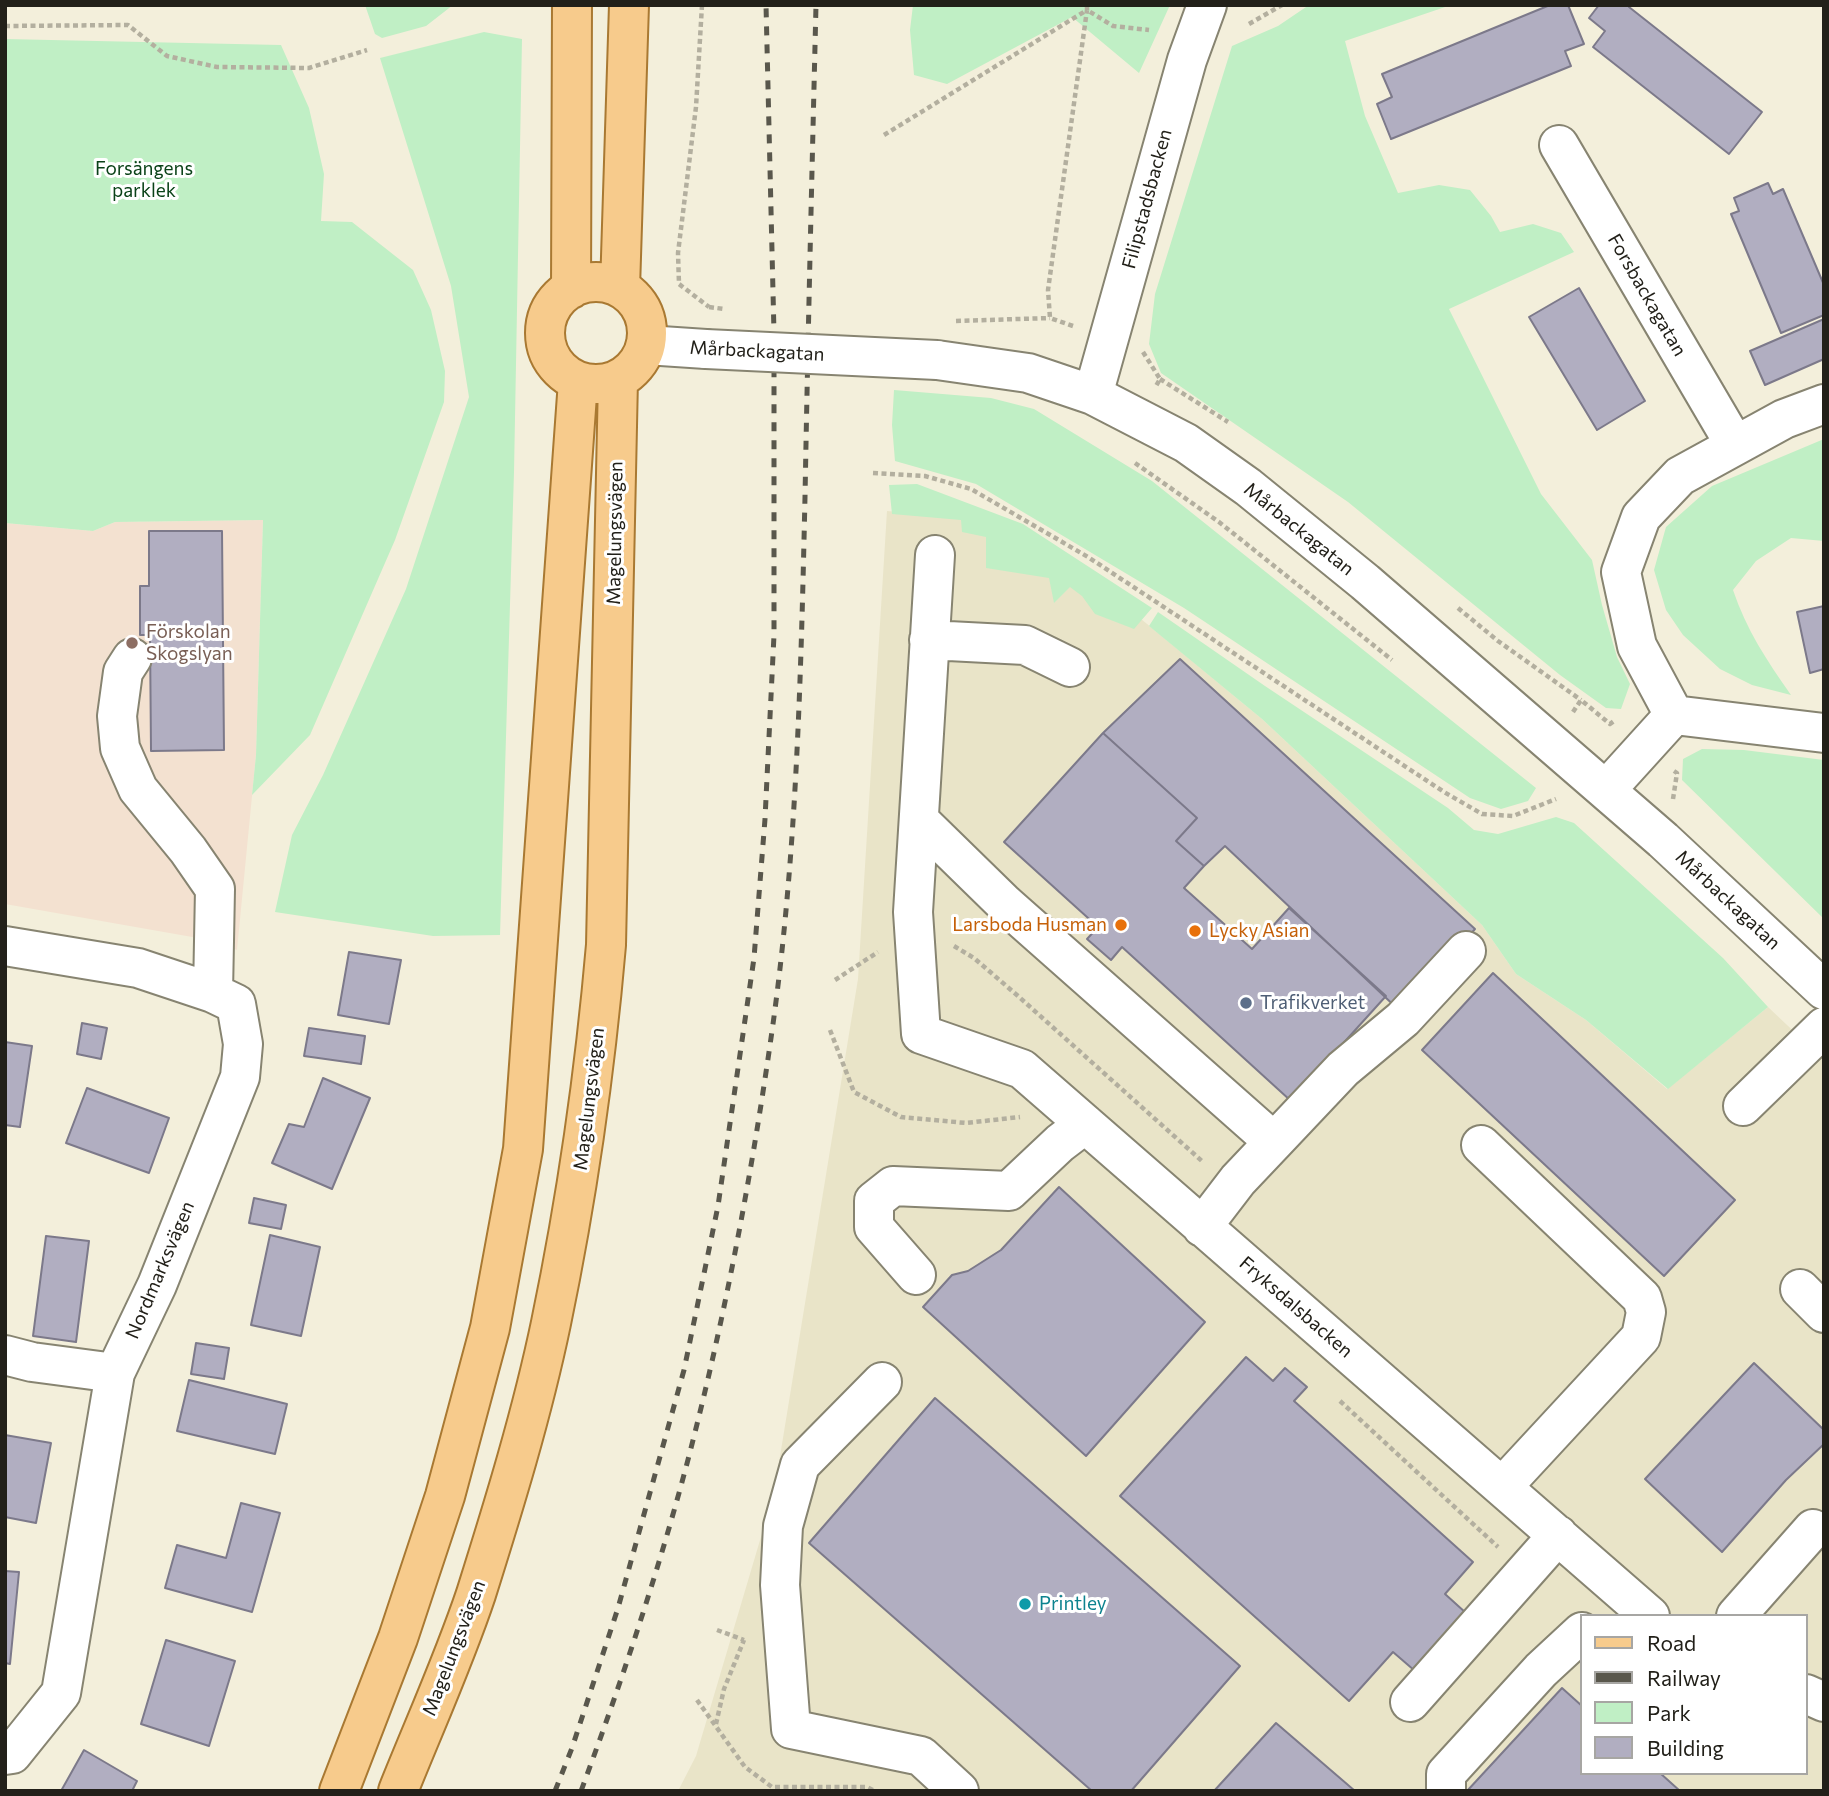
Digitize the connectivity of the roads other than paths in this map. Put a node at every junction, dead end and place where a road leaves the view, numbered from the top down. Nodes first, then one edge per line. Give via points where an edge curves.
1 (572, 5) edge
2 (629, 5) edge
3 (1207, 5) edge
4 (1559, 145) dead end
5 (620, 288) junction
6 (571, 289) junction
7 (646, 345) junction
8 (618, 379) junction
9 (578, 381) junction
10 (1093, 395) junction
11 (1824, 404) edge
12 (1735, 445) junction
13 (934, 555) dead end
14 (929, 640) junction
15 (132, 658) dead end
16 (1070, 667) dead end
17 (1674, 715) junction
18 (1824, 733) edge
19 (1606, 790) junction
20 (919, 820) junction
21 (5, 947) edge
22 (1466, 951) dead end
23 (1824, 990) edge
24 (213, 993) junction
25 (1824, 1027) edge
26 (1743, 1106) dead end
27 (1072, 1134) junction
28 (1274, 1142) junction
29 (1481, 1145) dead end
30 (1202, 1227) junction
31 (916, 1275) dead end
32 (5, 1355) edge
33 (115, 1373) junction
34 (882, 1382) dead end
35 (1503, 1486) junction
36 (1813, 1529) dead end
37 (1558, 1535) junction
38 (1624, 1608) edge
39 (1738, 1614) edge
40 (1576, 1648) edge
41 (1410, 1702) dead end
42 (5, 1755) edge
43 (340, 1791) edge
44 (398, 1791) edge
45 (959, 1791) edge
46 (1446, 1791) edge

1 - 6 main road
2 - 5 main road
3 - 10 street, Filipstadsbacken via 1186,60
4 - 12 street, Forsbackagatan
5 - 6 main road via 604,282
5 - 7 main road via 643,312
6 - 9 main road via 551,309 545,337 555,364
7 - 8 main road via 631,371
7 - 10 street, Mårbackagatan, bridge via 937,360 1028,373
8 - 9 main road via 605,384
8 - 44 main road, Magelungsvägen via 606,945 579,1177 551,1325 505,1496 475,1596
9 - 43 main road via 523,1149 490,1328 445,1496
10 - 19 street, Mårbackagatan via 1186,443 1248,487 1366,582
11 - 12 street
12 - 17 street via 1679,476 1641,517 1621,572 1637,646
13 - 14 street
14 - 16 street via 1026,645
14 - 20 street
15 - 24 street via 122,672 117,716 120,748 138,789 215,888
17 - 18 street
17 - 19 street
19 - 23 street, Mårbackagatan
20 - 27 street, Fryksdalsbacken via 914,912 921,1034 1022,1069
20 - 28 street via 1005,904
21 - 24 street, Nordmarksvägen via 138,968
22 - 28 street via 1403,1019 1343,1069
24 - 33 street, Nordmarksvägen via 236,1004 243,1044 240,1077 157,1285
25 - 26 street
27 - 30 street, Fryksdalsbacken
27 - 31 street via 1009,1191 892,1186 874,1201 874,1227
28 - 30 street
29 - 35 street via 1642,1298 1646,1312 1641,1337
30 - 35 street, Fryksdalsbacken
32 - 33 street
33 - 42 street, Nordmarksvägen via 61,1693 12,1754
34 - 45 street via 800,1465 783,1526 780,1585 791,1729 921,1756
35 - 37 street, Fryksdalsbacken
36 - 39 street
37 - 38 street, Fryksdalsbacken
37 - 41 street
40 - 46 street via 1541,1670 1446,1774

